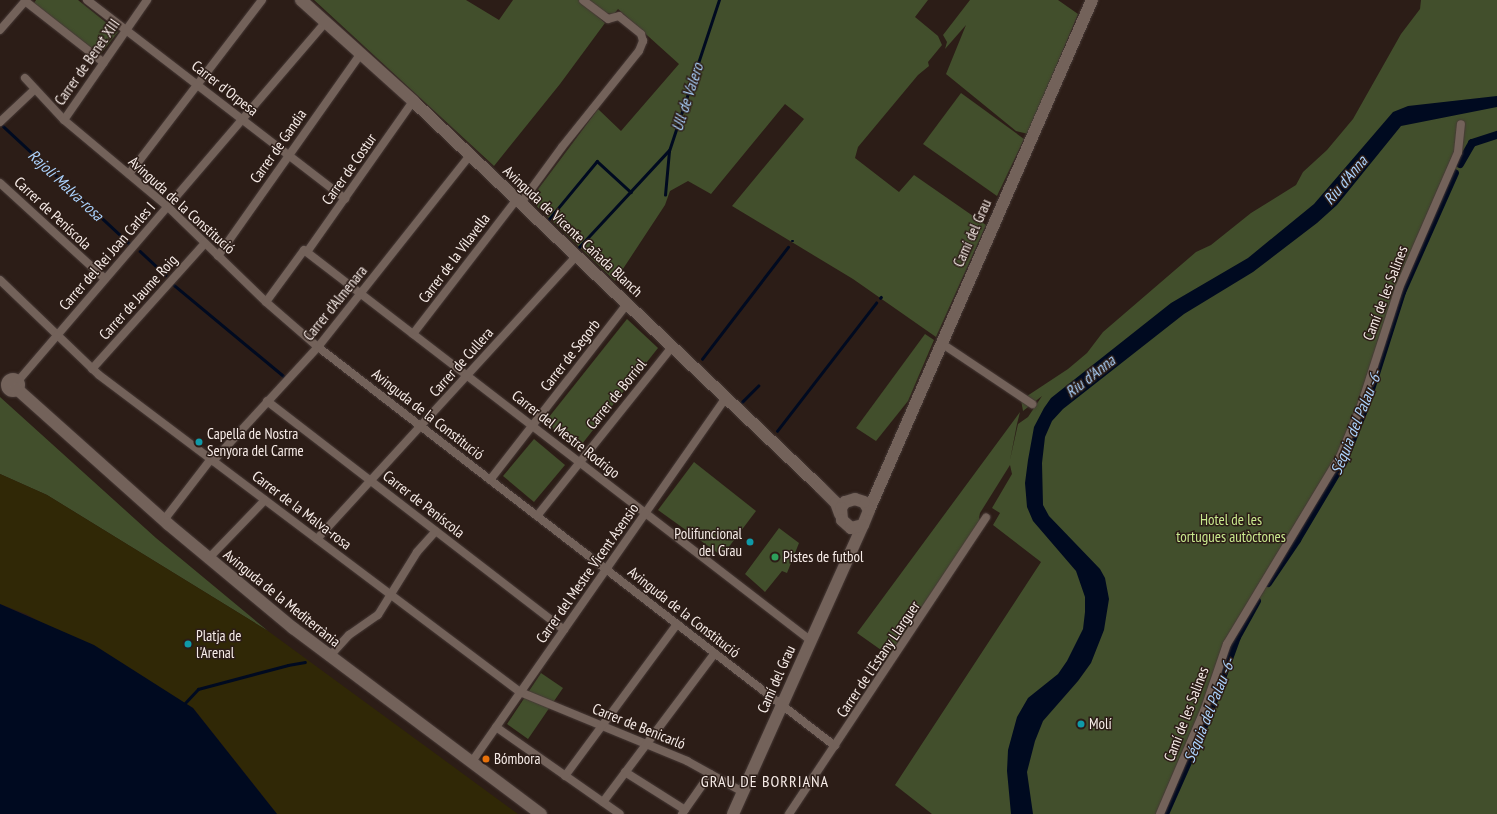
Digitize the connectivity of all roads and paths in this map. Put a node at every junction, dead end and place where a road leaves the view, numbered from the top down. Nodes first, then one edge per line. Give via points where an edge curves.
1 (26, 0) edge
2 (88, 0) edge
3 (147, 0) edge
4 (262, 0) edge
5 (301, 0) edge
6 (582, 0) edge
7 (1092, 0) edge
8 (326, 22) junction
9 (0, 30) edge
10 (126, 30) junction
11 (361, 53) junction
12 (104, 63) junction
13 (25, 78) dead end
14 (197, 85) junction
15 (35, 89) junction
16 (413, 101) junction
17 (1, 120) edge
18 (64, 120) junction
19 (242, 120) junction
20 (1461, 124) dead end
21 (289, 155) junction
22 (470, 155) junction
23 (129, 174) junction
24 (0, 183) edge
25 (345, 199) junction
26 (519, 201) junction
27 (168, 207) junction
28 (205, 243) junction
29 (305, 251) junction
30 (218, 256) junction
31 (576, 256) junction
32 (105, 279) junction
33 (0, 280) edge
34 (360, 294) junction
35 (266, 302) junction
36 (627, 304) junction
37 (413, 334) junction
38 (56, 336) junction
39 (941, 343) junction
40 (318, 347) junction
41 (672, 347) junction
42 (92, 369) junction
43 (467, 376) junction
44 (11, 381) edge
45 (726, 398) junction
46 (267, 401) junction
47 (1032, 404) dead end
48 (421, 426) junction
49 (532, 426) junction
50 (212, 460) junction
51 (580, 463) junction
52 (882, 478) junction
53 (490, 480) junction
54 (371, 481) junction
55 (820, 487) junction
56 (853, 499) junction
57 (265, 500) junction
58 (869, 510) junction
59 (646, 513) junction
60 (840, 514) junction
61 (537, 516) junction
62 (986, 518) dead end
63 (164, 520) junction
64 (846, 525) junction
65 (863, 525) junction
66 (436, 531) junction
67 (317, 539) junction
68 (848, 556) junction
69 (208, 559) junction
70 (606, 570) junction
71 (389, 594) junction
72 (677, 624) junction
73 (564, 630) junction
74 (810, 640) junction
75 (715, 653) junction
76 (329, 657) junction
77 (520, 692) junction
78 (782, 705) junction
79 (602, 726) junction
80 (496, 727) junction
81 (647, 744) junction
82 (835, 746) junction
83 (471, 763) junction
84 (625, 772) junction
85 (710, 774) junction
86 (565, 776) junction
87 (743, 792) junction
88 (603, 802) junction
89 (684, 812) edge
90 (540, 814) edge
91 (620, 814) edge
92 (734, 814) edge
93 (790, 814) edge
94 (1160, 814) edge

1 - 9 street
1 - 12 street
2 - 10 street, Carrer d'Orpesa
3 - 10 street, Carrer de Benet XIII
4 - 14 street
5 - 8 street, Avinguda de Vicente Cañada Blanch
6 - 26 street, Carrer de la Vilavella via 608,19 619,16 641,34 643,41 639,51
7 - 39 street, Camí del Grau
8 - 11 street, Avinguda de Vicente Cañada Blanch
8 - 19 street, Carrer del Rei Joan Carles I
10 - 12 street, Carrer de Benet XIII
10 - 14 street, Carrer d'Orpesa
11 - 16 street, Avinguda de Vicente Cañada Blanch
11 - 21 street, Carrer de Gandia
12 - 18 street, Carrer de Benet XIII
13 - 15 street, Avinguda de la Constitució
14 - 19 street, Carrer d'Orpesa
14 - 23 street
15 - 17 street
15 - 18 street, Avinguda de la Constitució
16 - 22 street, Avinguda de Vicente Cañada Blanch
16 - 25 street, Carrer de Costur
18 - 23 street, Avinguda de la Constitució
19 - 21 street, Carrer d'Orpesa
19 - 27 street, Carrer del Rei Joan Carles I
20 - 94 street, Camí de les Salines via 1458,152 1399,288 1361,406 1340,457 1228,644 1204,711
21 - 25 street, Carrer d'Orpesa
21 - 30 street, Carrer de Gandia
22 - 26 street, Avinguda de Vicente Cañada Blanch
22 - 34 street, Carrer d'Almenara
23 - 27 street, Avinguda de la Constitució
24 - 32 street, Carrer de Peníscola
25 - 29 street, Carrer de Costur
26 - 31 street, Avinguda de Vicente Cañada Blanch
26 - 37 street, Carrer de la Vilavella
27 - 28 street, Avinguda de la Constitució
27 - 32 street, Carrer del Rei Joan Carles I
28 - 30 street, Avinguda de la Constitució
28 - 42 street, Carrer de Jaume Roig
29 - 34 street, Carrer del Mestre Rodrigo
29 - 35 street, Carrer de Costur
30 - 35 street, Avinguda de la Constitució
31 - 36 street, Avinguda de Vicente Cañada Blanch
31 - 43 street, Carrer de Cullera
32 - 38 street, Carrer del Rei Joan Carles I
33 - 38 street, Carrer de la Malva-rosa
34 - 37 street, Carrer del Mestre Rodrigo
34 - 40 street, Carrer d'Almenara
35 - 40 street, Avinguda de la Constitució
36 - 41 street, Avinguda de Vicente Cañada Blanch
36 - 49 street, Carrer de Segorb
37 - 43 street, Carrer del Mestre Rodrigo
38 - 42 street, Carrer de la Malva-rosa
38 - 44 street, Carrer del Rei Joan Carles I
39 - 47 street
39 - 52 street, Camí del Grau
40 - 46 street, Carrer d'Almenara
40 - 48 street, Avinguda de la Constitució
41 - 45 street, Avinguda de Vicente Cañada Blanch
41 - 51 street, Carrer de Borriol
42 - 50 street, Carrer de la Malva-rosa
43 - 48 street, Carrer de Cullera
43 - 49 street, Carrer del Mestre Rodrigo
44 - 63 street, Avinguda de la Mediterrània
45 - 55 street, Avinguda de Vicente Cañada Blanch
45 - 59 street, Carrer del Mestre Vicent Asensio
46 - 50 street, Carrer d'Almenara
46 - 54 street, Carrer de Peníscola
48 - 53 street, Avinguda de la Constitució
48 - 54 street, Carrer de Cullera
49 - 51 street, Carrer del Mestre Rodrigo
49 - 53 street, Carrer de Segorb
50 - 57 street, Carrer de la Malva-rosa
50 - 63 street, Carrer d'Almenara
51 - 59 street, Carrer del Mestre Rodrigo
51 - 61 street, Carrer de Borriol
52 - 56 street, Camí del Grau via 867,492
52 - 58 street, Camí del Grau
53 - 61 street, Avinguda de la Constitució
54 - 66 street, Carrer de Peníscola
54 - 67 street, Carrer de Cullera
55 - 56 street, Avinguda de Vicente Cañada Blanch
55 - 60 street, Avinguda de Vicente Cañada Blanch via 836,503
56 - 58 street via 864,502
56 - 60 street via 841,508
57 - 67 street, Carrer de la Malva-rosa
57 - 69 street
58 - 65 street
59 - 70 street, Carrer del Mestre Vicent Asensio
59 - 74 street, Carrer del Mestre Rodrigo
60 - 64 street
61 - 70 street, Avinguda de la Constitució
62 - 82 street, Carrer de l'Estany Llarguer
63 - 69 street, Avinguda de la Mediterrània
64 - 65 street via 852,528
64 - 68 street, Camí del Grau
65 - 68 street, Camí del Grau
66 - 71 street via 417,552
66 - 73 street, Carrer de Peníscola
67 - 71 street, Carrer de la Malva-rosa
68 - 74 street, Camí del Grau
69 - 76 street, Avinguda de la Mediterrània
70 - 72 street, Avinguda de la Constitució
70 - 73 street, Carrer del Mestre Vicent Asensio
71 - 76 street via 378,615 349,635
71 - 77 street, Carrer de la Malva-rosa
72 - 75 street, Avinguda de la Constitució
72 - 79 street
73 - 77 street, Carrer del Mestre Vicent Asensio
74 - 78 street, Camí del Grau
75 - 78 street, Avinguda de la Constitució
75 - 81 street
76 - 83 street, Avinguda de la Mediterrània
77 - 79 street, Carrer de Benicarló
77 - 80 street, Carrer del Mestre Vicent Asensio
78 - 82 street, Avinguda de la Constitució
78 - 87 street, Camí del Grau
79 - 81 street, Carrer de Benicarló
79 - 86 street
80 - 83 street, Carrer del Mestre Vicent Asensio
80 - 86 street
81 - 84 street
81 - 85 street, Carrer de Benicarló
82 - 93 street, Carrer de l'Estany Llarguer
83 - 90 street, Avinguda de la Mediterrània
84 - 88 street
84 - 89 street
85 - 87 street, Carrer de Benicarló
85 - 89 street
86 - 88 street
87 - 92 street, Camí del Grau
88 - 91 street

